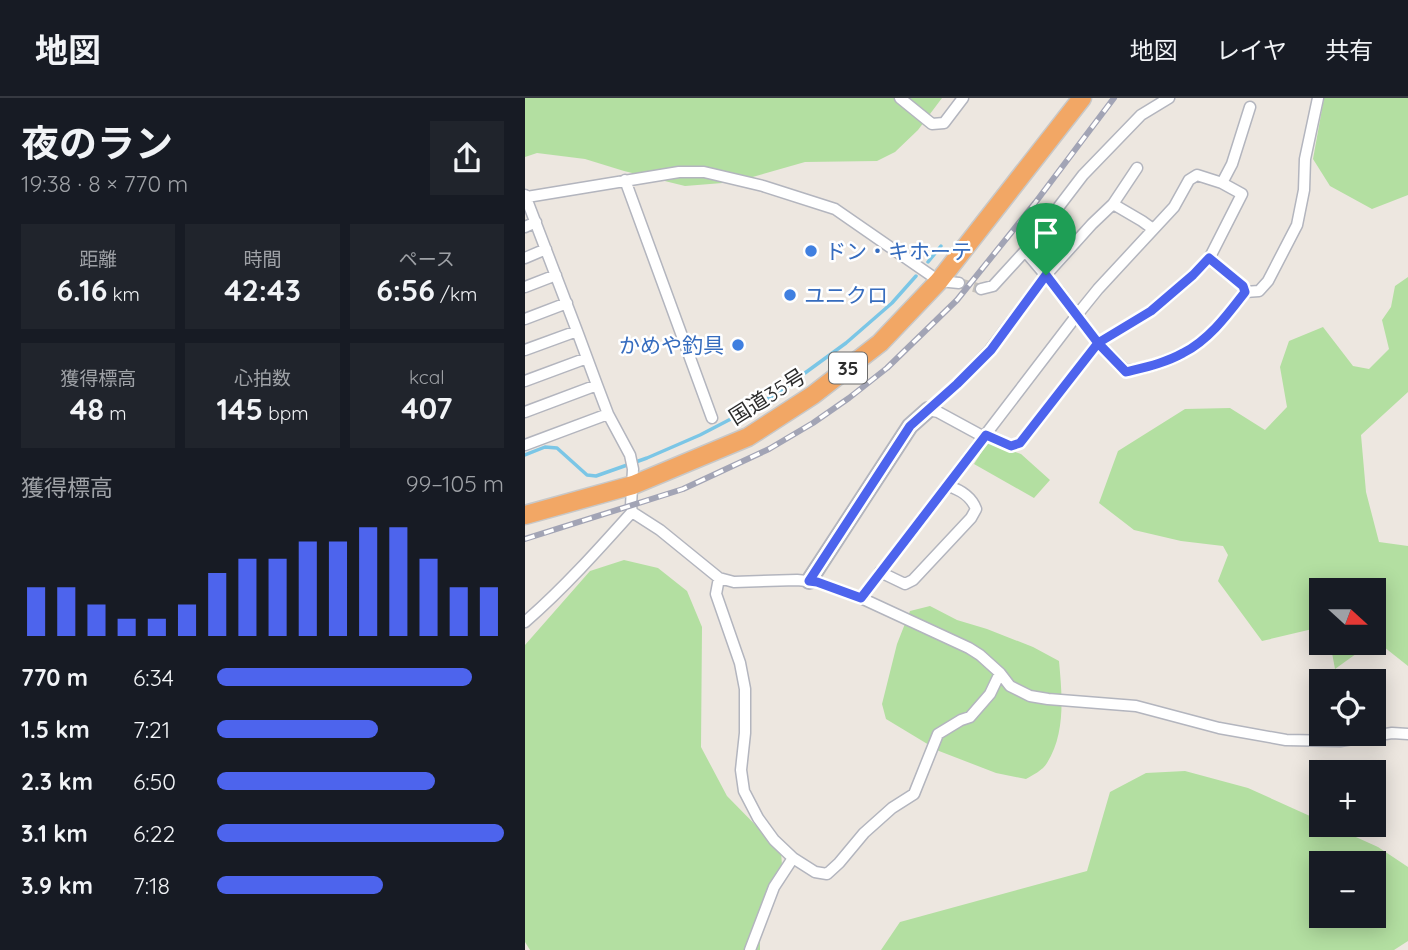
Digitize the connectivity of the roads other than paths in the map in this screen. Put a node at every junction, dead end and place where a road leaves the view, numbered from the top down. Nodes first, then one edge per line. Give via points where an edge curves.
1 (900, 98) edge
2 (963, 98) edge
3 (1082, 98) edge
4 (1170, 98) edge
5 (1318, 98) edge
6 (1250, 107) dead end
7 (1137, 168) dead end
8 (625, 180) junction
9 (1222, 183) junction
10 (526, 196) edge
11 (1113, 204) junction
12 (536, 222) junction
13 (525, 227) edge
14 (1153, 229) junction
15 (546, 250) junction
16 (1025, 251) junction
17 (525, 258) edge
18 (1209, 258) junction
19 (556, 275) junction
20 (1046, 275) junction
21 (939, 281) junction
22 (959, 283) tunnel mouth
23 (525, 287) edge
24 (981, 289) dead end
25 (1245, 292) junction
26 (567, 303) junction
27 (1077, 315) junction
28 (525, 319) edge
29 (577, 331) junction
30 (1098, 343) junction
31 (525, 350) edge
32 (587, 358) junction
33 (525, 381) edge
34 (597, 385) junction
35 (928, 410) junction
36 (525, 412) edge
37 (608, 414) junction
38 (712, 418) dead end
39 (985, 436) junction
40 (525, 445) edge
41 (633, 477) junction
42 (948, 486) junction
43 (632, 512) junction
44 (525, 515) edge
45 (880, 572) junction
46 (719, 578) junction
47 (809, 581) junction
48 (861, 598) junction
49 (525, 622) edge
50 (1000, 673) junction
51 (1408, 734) edge
52 (793, 858) junction
53 (750, 950) edge

1 - 2 street via 932,124 944,123
3 - 21 highway, 国道35号 / 35
4 - 16 street via 1141,115 1083,175
5 - 25 street via 1297,225 1268,281 1259,291
6 - 9 street
7 - 11 street
8 - 10 street
8 - 21 street via 704,172 764,186 835,209
8 - 38 street
9 - 14 street via 1197,175 1189,180 1174,207
9 - 18 street via 1243,194
10 - 12 street
11 - 14 street
11 - 20 street
12 - 13 street
12 - 15 street
14 - 27 street
15 - 17 street
15 - 19 street
16 - 20 street
16 - 24 street via 993,286
18 - 25 street
18 - 30 street via 1151,311
19 - 23 street
19 - 26 street
20 - 27 street
20 - 35 street via 991,350
21 - 22 street
21 - 41 highway, 国道35号 / 35 via 880,343 748,437
25 - 30 street via 1204,338 1186,352 1157,364 1126,372
26 - 28 street
26 - 29 street
27 - 30 street
27 - 39 street
29 - 31 street
29 - 32 street
30 - 39 street via 1020,443 1011,446
32 - 33 street
32 - 34 street
34 - 36 street
34 - 37 street
35 - 39 street
35 - 47 street via 910,426
37 - 40 street
37 - 41 street via 630,455
39 - 42 street
41 - 43 street
41 - 44 highway, 国道35号 / 35
42 - 45 street
42 - 45 street via 972,500 976,509 971,518 913,580 905,584
43 - 46 street
43 - 49 street
45 - 48 street
46 - 47 street
46 - 52 street via 716,594 745,689 744,790 758,818
47 - 48 street
48 - 50 street via 969,648
50 - 51 street via 1010,686 1030,696 1136,706 1286,740 1340,741
50 - 52 street via 970,717 938,734 914,794 864,833 827,874
52 - 53 street via 774,887

